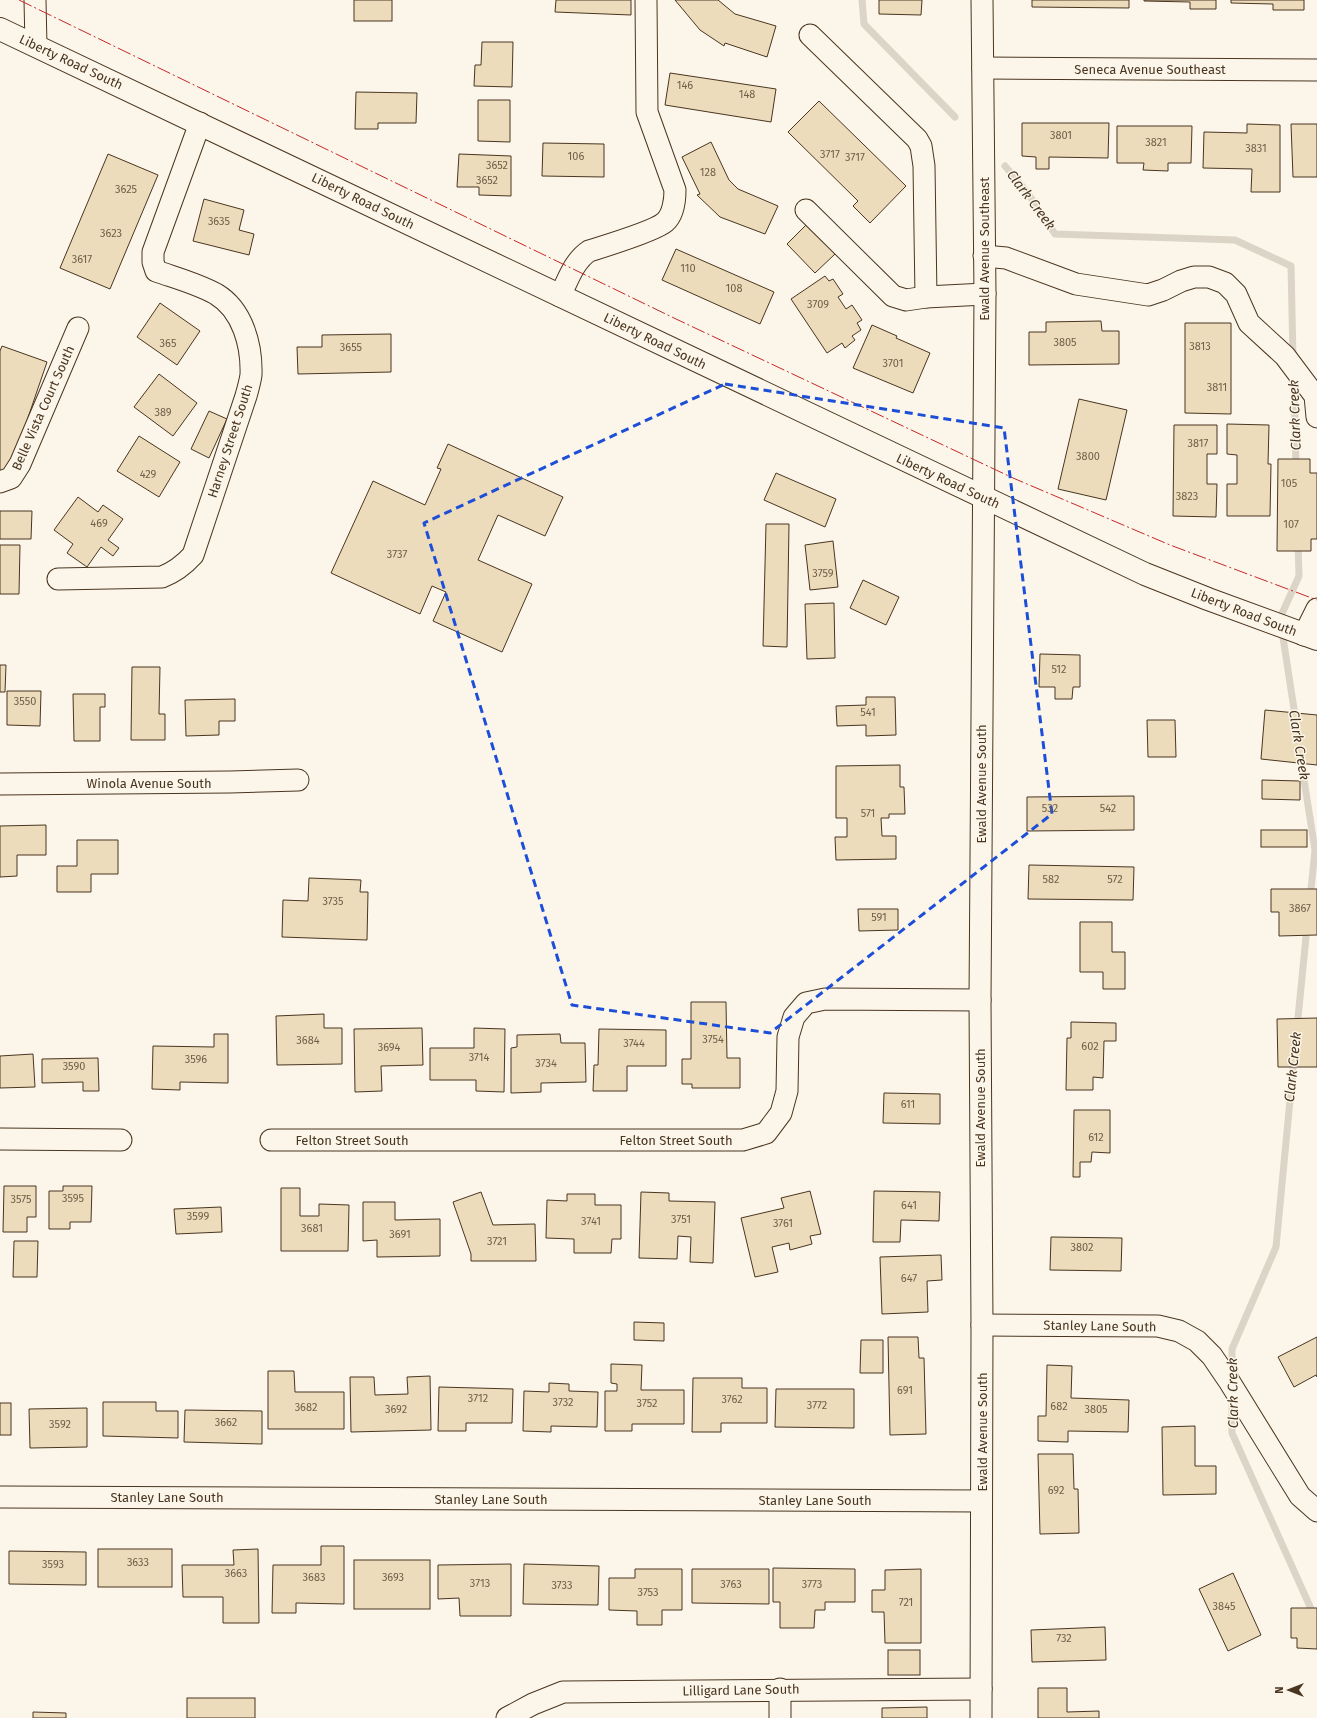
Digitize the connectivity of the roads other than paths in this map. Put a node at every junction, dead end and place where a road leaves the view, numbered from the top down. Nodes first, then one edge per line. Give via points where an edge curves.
1 (35, 0) edge
2 (646, 0) edge
3 (982, 0) edge
4 (0, 29) edge
5 (810, 35) dead end
6 (36, 46) junction
7 (983, 68) junction
8 (1317, 70) edge
9 (200, 123) junction
10 (806, 210) dead end
11 (984, 256) junction
12 (985, 294) junction
13 (560, 296) junction
14 (926, 297) junction
15 (78, 328) dead end
16 (1317, 417) edge
17 (0, 482) edge
18 (982, 498) junction
19 (58, 579) dead end
20 (1317, 610) edge
21 (1310, 637) edge
22 (298, 780) dead end
23 (0, 784) edge
24 (980, 1000) junction
25 (0, 1139) edge
26 (121, 1140) dead end
27 (271, 1140) dead end
28 (982, 1325) junction
29 (0, 1497) edge
30 (981, 1501) junction
31 (1317, 1511) edge
32 (981, 1689) junction
33 (780, 1690) junction
34 (507, 1718) edge
35 (780, 1718) edge
36 (981, 1718) edge

1 - 6 street
2 - 13 street via 648,112 675,190 670,217 660,226 581,256
3 - 7 street, Ewald Avenue Southeast
4 - 6 main road, Liberty Road South
5 - 14 street via 917,139 921,146 924,166
6 - 9 main road, Liberty Road South
7 - 8 street, Seneca Avenue Southeast
7 - 11 street, Ewald Avenue Southeast
9 - 13 main road, Liberty Road South
9 - 19 street, Harney Street South via 153,252 153,262 156,270 217,294 238,317 246,332 249,351 251,375 246,396 193,555 177,571 162,577
10 - 14 street via 893,296 906,300
11 - 12 street, Ewald Avenue Southeast
11 - 16 street via 1006,258 1076,284 1148,295 1194,277 1209,277 1225,283 1236,294 1249,323 1285,356 1315,396
12 - 14 street
12 - 18 street, Ewald Avenue Southeast
13 - 18 main road, Liberty Road South
15 - 17 street, Belle Vista Court South via 20,464 11,478
18 - 21 main road, Liberty Road South via 1145,574
18 - 24 street, Ewald Avenue South
20 - 21 street
22 - 23 street, Winola Avenue South
24 - 27 street, Felton Street South via 825,999 806,1003 794,1017 788,1037 787,1091 782,1113 766,1133 743,1140
24 - 28 street, Ewald Avenue South
25 - 26 street
28 - 30 street, Ewald Avenue South
28 - 31 street, Stanley Lane South via 1158,1326 1179,1331 1197,1341 1212,1356 1300,1496
29 - 30 street, Stanley Lane South
30 - 32 street, Ewald Avenue South
32 - 33 street, Lilligard Lane South
32 - 36 street, Ewald Avenue South
33 - 34 street, Lilligard Lane South via 563,1692
33 - 35 street

